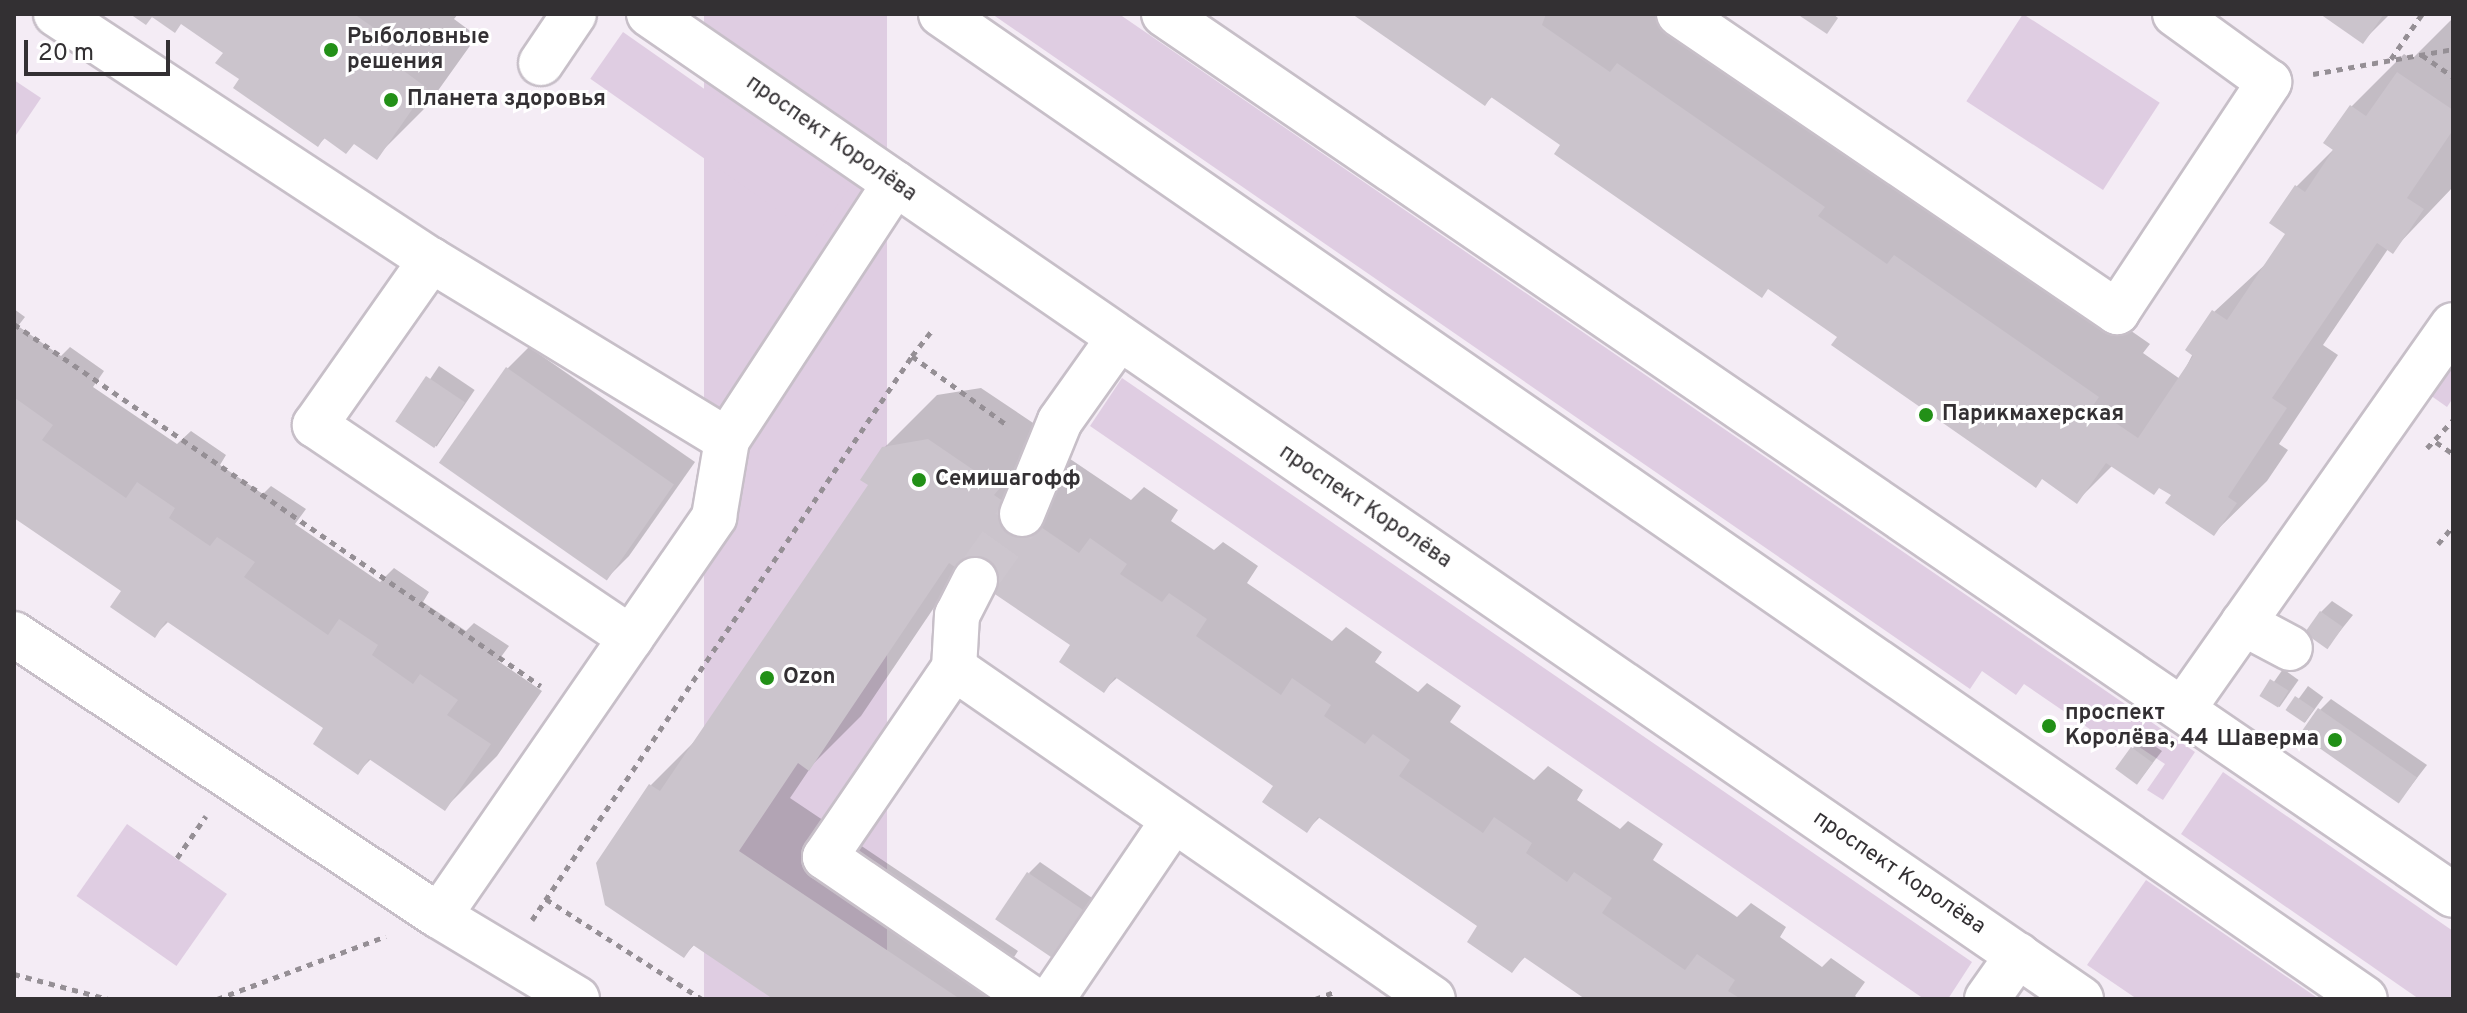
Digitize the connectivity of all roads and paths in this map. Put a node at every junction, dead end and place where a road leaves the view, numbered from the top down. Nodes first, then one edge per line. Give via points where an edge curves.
1 (56, 14) edge
2 (574, 14) edge
3 (649, 14) edge
4 (941, 14) edge
5 (1164, 14) edge
6 (1679, 14) edge
7 (2175, 14) edge
8 (2422, 14) edge
9 (1734, 29) edge
10 (2453, 49) edge
11 (2421, 55) junction
12 (2390, 60) junction
13 (541, 63) dead end
14 (2453, 77) edge
15 (2269, 82) junction
16 (895, 183) junction
17 (431, 260) junction
18 (14, 324) edge
19 (2453, 325) edge
20 (931, 332) dead end
21 (1119, 338) junction
22 (912, 356) junction
23 (2453, 420) edge
24 (727, 440) junction
25 (2437, 442) dead end
26 (1048, 453) junction
27 (1022, 514) tunnel mouth
28 (2453, 526) edge
29 (2438, 544) dead end
30 (975, 580) tunnel mouth
31 (2243, 623) junction
32 (14, 634) edge
33 (631, 638) junction
34 (2290, 648) dead end
35 (954, 668) junction
36 (2183, 709) junction
37 (579, 712) junction
38 (1173, 821) junction
39 (2453, 895) edge
40 (546, 899) junction
41 (439, 916) junction
42 (2018, 955) junction
43 (508, 958) junction
44 (14, 974) edge
45 (108, 999) edge
46 (217, 999) edge
47 (577, 999) edge
48 (702, 999) edge
49 (1032, 999) edge
50 (1052, 999) edge
51 (1433, 999) edge
52 (1987, 999) edge
53 (2081, 999) edge
54 (2365, 999) edge

1 - 17 street
2 - 13 street
3 - 16 street, проспект Королёва
4 - 54 street
5 - 36 street
6 - 9 street
7 - 15 street
8 - 12 path
9 - 15 street via 2117,312
10 - 11 path
11 - 12 path
11 - 14 path
12 - 15 path
16 - 21 street, проспект Королёва
16 - 24 street
17 - 24 street
17 - 33 street via 315,425
18 - 37 path
19 - 31 street
20 - 22 path
21 - 26 street via 1060,421
21 - 42 street, проспект Королёва
22 - 26 path
22 - 40 path
23 - 25 path
24 - 33 street via 714,517
26 - 27 street
28 - 29 path
30 - 35 street via 957,615
31 - 34 street
31 - 36 street
32 - 41 street
33 - 37 street
35 - 38 street
35 - 49 street via 825,857
36 - 39 street
37 - 41 street
38 - 50 street
38 - 51 street
40 - 43 path
40 - 48 path
41 - 43 street
41 - 46 path
42 - 52 street
42 - 53 street, проспект Королёва
43 - 47 street
44 - 45 path

